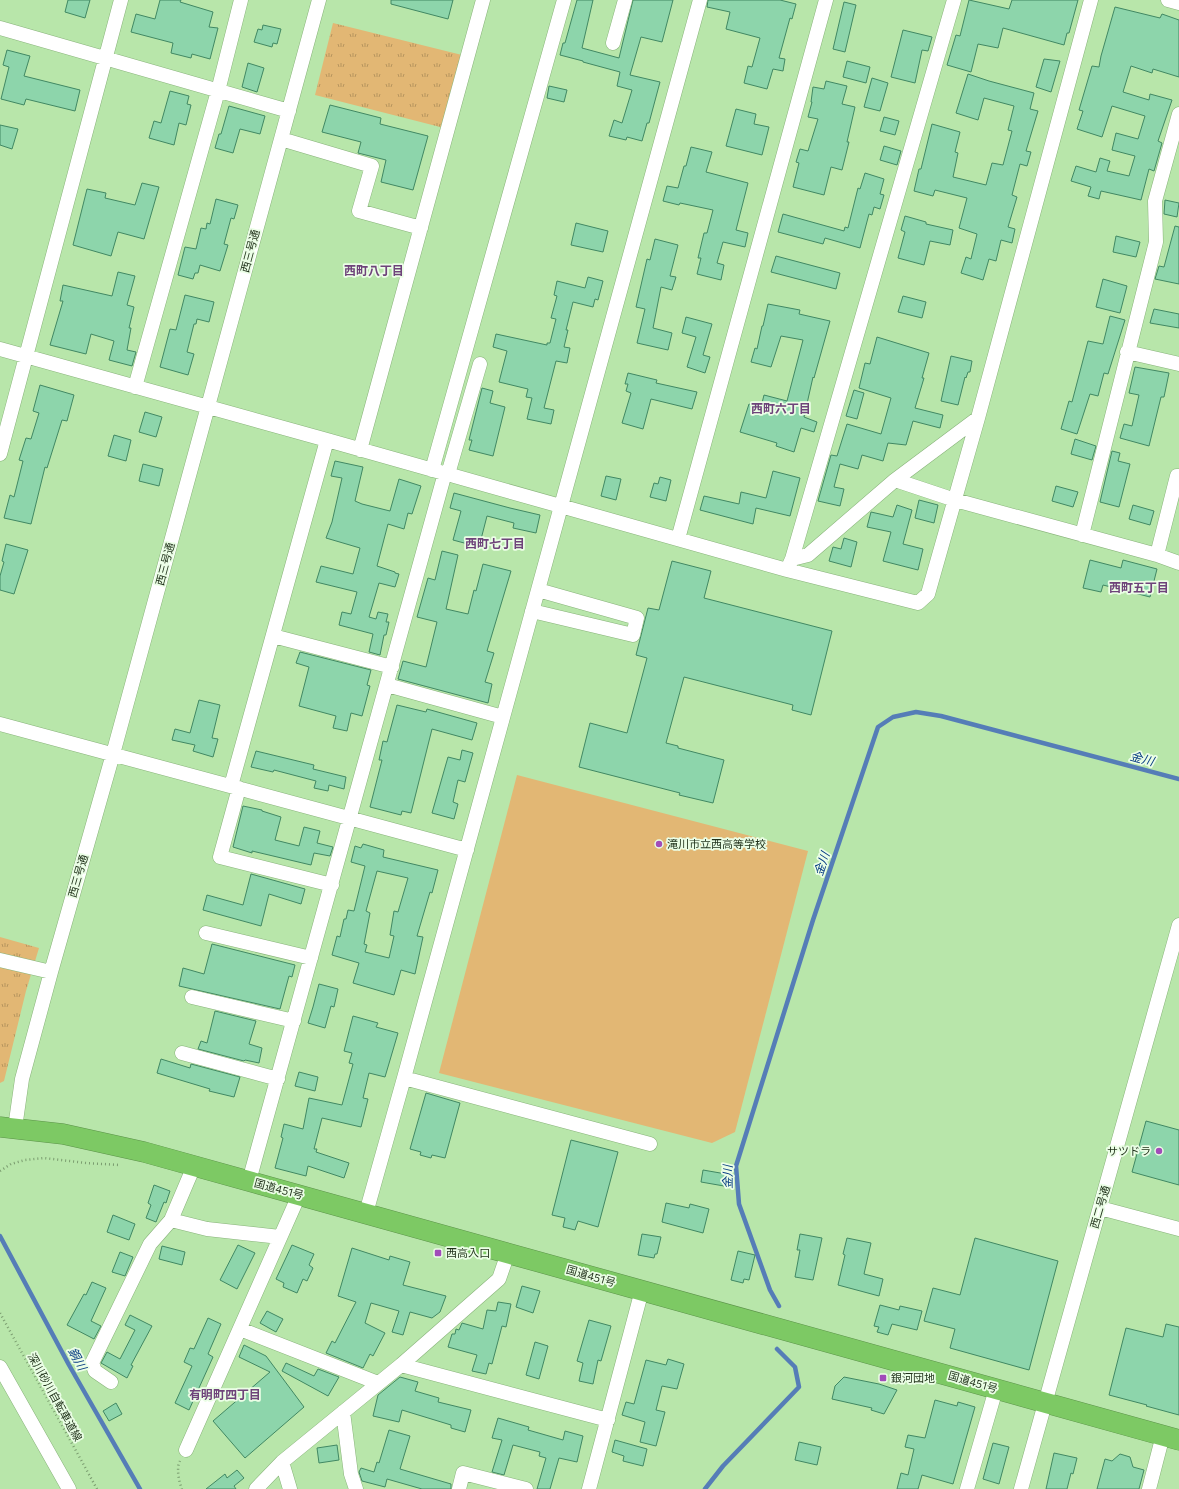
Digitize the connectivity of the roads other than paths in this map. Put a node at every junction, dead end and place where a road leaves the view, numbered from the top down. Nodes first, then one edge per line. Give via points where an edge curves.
1 (121, 0) edge
2 (241, 0) edge
3 (319, 0) edge
4 (483, 0) edge
5 (564, 0) edge
6 (625, 0) edge
7 (700, 0) edge
8 (826, 0) edge
9 (954, 0) edge
10 (1091, 0) edge
11 (1168, 0) edge
12 (1179, 3) edge
13 (0, 28) edge
14 (613, 43) dead end
15 (105, 59) junction
16 (218, 91) junction
17 (289, 111) junction
18 (1179, 114) edge
19 (281, 140) junction
20 (421, 228) junction
21 (0, 349) edge
22 (1127, 352) junction
23 (27, 356) junction
24 (480, 364) dead end
25 (1179, 364) edge
26 (135, 387) junction
27 (207, 407) junction
28 (978, 418) junction
29 (327, 440) junction
30 (360, 450) junction
31 (0, 454) edge
32 (442, 472) junction
33 (1179, 476) edge
34 (895, 480) junction
35 (955, 500) junction
36 (561, 506) junction
37 (1082, 534) junction
38 (678, 539) junction
39 (1157, 555) junction
40 (1179, 563) edge
41 (789, 565) junction
42 (538, 590) junction
43 (532, 611) junction
44 (273, 636) junction
45 (392, 667) junction
46 (387, 686) junction
47 (503, 717) junction
48 (0, 724) edge
49 (113, 754) junction
50 (235, 787) junction
51 (350, 818) junction
52 (467, 850) junction
53 (332, 885) junction
54 (1179, 925) edge
55 (206, 932) dead end
56 (311, 958) junction
57 (0, 960) edge
58 (51, 972) junction
59 (192, 997) dead end
60 (294, 1021) junction
61 (182, 1053) dead end
62 (404, 1078) junction
63 (278, 1079) junction
64 (8, 1127) edge
65 (650, 1144) dead end
66 (194, 1166) junction
67 (249, 1181) junction
68 (299, 1194) junction
69 (1100, 1208) junction
70 (366, 1213) junction
71 (171, 1220) junction
72 (1179, 1229) edge
73 (280, 1237) junction
74 (508, 1252) junction
75 (642, 1290) junction
76 (240, 1329) junction
77 (401, 1365) junction
78 (0, 1367) edge
79 (111, 1382) dead end
80 (378, 1384) junction
81 (996, 1389) junction
82 (1046, 1402) junction
83 (343, 1412) junction
84 (608, 1420) junction
85 (1171, 1437) edge
86 (186, 1450) road end
87 (282, 1462) junction
88 (69, 1489) edge
89 (256, 1489) edge
90 (290, 1489) edge
91 (356, 1489) edge
92 (459, 1489) edge
93 (526, 1489) edge
94 (589, 1489) edge
95 (967, 1489) edge
96 (1021, 1489) edge
97 (1149, 1489) edge

1 - 15 street
2 - 16 street
3 - 17 street, 西三号通
4 - 20 street
5 - 32 street
6 - 14 street
7 - 36 street
8 - 38 street
9 - 41 street
10 - 28 street
11 - 12 street
13 - 15 street
15 - 16 street
15 - 23 street
16 - 17 street
16 - 26 street
17 - 19 street, 西三号通
18 - 22 street via 1155,201 1156,242
19 - 20 street via 372,166 359,211
19 - 27 street, 西三号通
20 - 30 street
21 - 23 street
22 - 25 street
22 - 37 street
23 - 26 street
23 - 31 street
24 - 32 street
26 - 27 street
27 - 29 street
27 - 49 street, 西三号通
28 - 34 street
28 - 35 street
29 - 30 street
29 - 44 street
30 - 32 street
32 - 36 street
32 - 45 street
33 - 39 street
34 - 35 street
34 - 41 street via 808,555
35 - 37 street
35 - 41 street via 928,594 918,603
36 - 38 street
36 - 42 street
37 - 39 street
38 - 41 street
39 - 40 street
42 - 43 street
42 - 43 street via 637,618 633,635
43 - 47 street
44 - 45 street
44 - 50 street
45 - 46 street
46 - 47 street
46 - 51 street
47 - 52 street
48 - 49 street
49 - 50 street
49 - 58 street, 西三号通
50 - 51 street
50 - 53 street via 220,857
51 - 52 street
51 - 53 street
52 - 62 street
53 - 56 street
54 - 69 street, 西二号通
55 - 56 street
56 - 60 street
57 - 58 street
58 - 64 street, 西三号通
59 - 60 street
60 - 63 street
61 - 63 street
62 - 65 street
62 - 70 street
63 - 67 street
64 - 66 highway, 国道451号 via 63,1134
66 - 67 highway, 国道451号
66 - 71 street
67 - 68 highway, 国道451号
68 - 70 highway, 国道451号
68 - 73 street
69 - 72 street
69 - 82 street, 西二号通
70 - 74 highway, 国道451号
71 - 73 street via 207,1229
71 - 79 street via 150,1244 92,1363 95,1371
73 - 76 street
74 - 75 highway, 国道451号
74 - 77 street via 499,1279
75 - 81 highway, 国道451号
75 - 84 street
76 - 80 street
76 - 86 street
77 - 80 street
77 - 84 street
78 - 88 street
80 - 83 street
81 - 82 highway, 国道451号
81 - 95 street
82 - 85 highway, 国道451号
82 - 96 street, 西二号通
83 - 87 street
83 - 91 street via 351,1474
84 - 94 street
85 - 97 street
87 - 89 street
87 - 90 street
92 - 93 street via 463,1472

